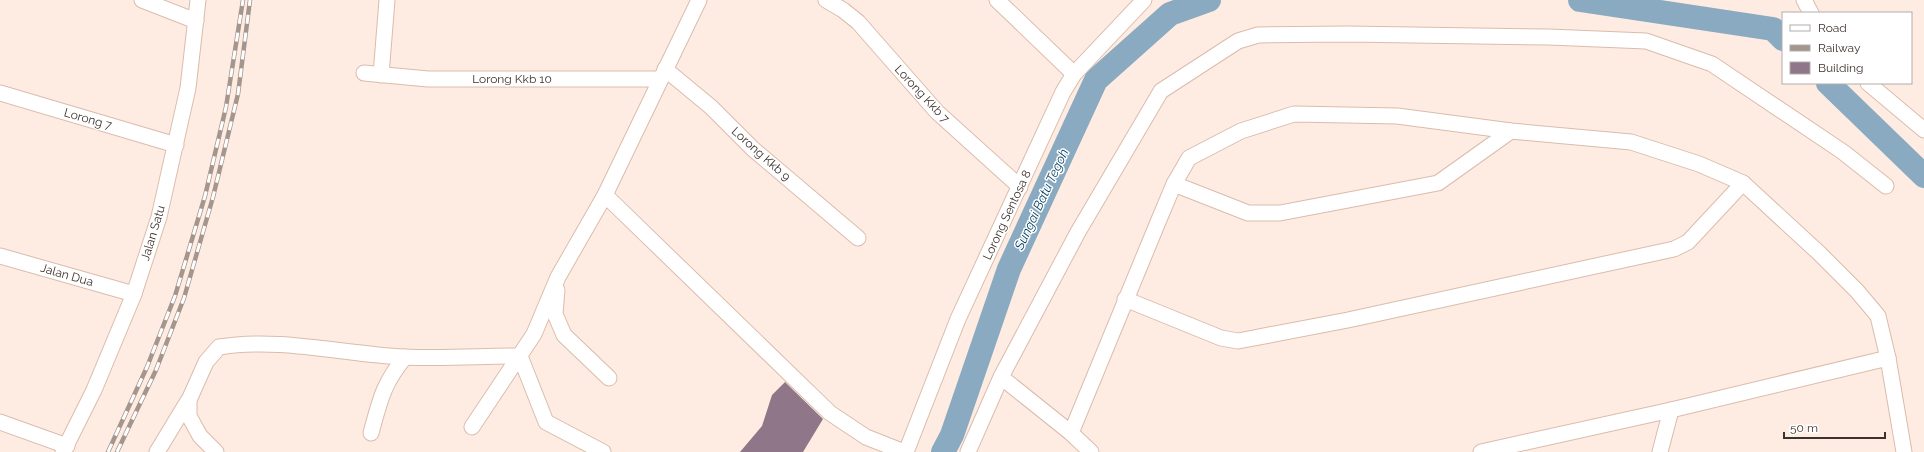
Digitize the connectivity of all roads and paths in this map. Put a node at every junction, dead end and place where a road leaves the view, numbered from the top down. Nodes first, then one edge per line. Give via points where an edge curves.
1 (142, 0) edge
2 (198, 0) edge
3 (387, 0) edge
4 (698, 0) edge
5 (826, 0) edge
6 (997, 0) edge
7 (1144, 0) edge
8 (1804, 0) edge
9 (1810, 12) edge
10 (196, 21) junction
11 (364, 73) dead end
12 (662, 74) junction
13 (1074, 74) junction
14 (381, 75) junction
15 (1869, 84) edge
16 (0, 93) edge
17 (1511, 130) junction
18 (1924, 130) edge
19 (176, 145) junction
20 (1743, 183) junction
21 (1174, 184) junction
22 (1886, 186) dead end
23 (1020, 187) junction
24 (605, 195) junction
25 (858, 238) dead end
26 (0, 256) edge
27 (558, 277) junction
28 (134, 294) junction
29 (1125, 299) junction
30 (520, 356) junction
31 (405, 357) junction
32 (1888, 358) junction
33 (1001, 377) junction
34 (609, 378) dead end
35 (189, 400) junction
36 (1671, 410) junction
37 (0, 422) edge
38 (472, 427) dead end
39 (371, 433) dead end
40 (1071, 433) junction
41 (65, 449) edge
42 (1088, 451) edge
43 (157, 452) edge
44 (216, 452) edge
45 (603, 452) edge
46 (905, 452) edge
47 (968, 452) edge
48 (1481, 452) edge
49 (1660, 452) edge
50 (1904, 452) edge

1 - 10 street
2 - 10 street, Jalan Satu
3 - 14 street
4 - 12 street
5 - 23 street, Lorong Kkb 7 via 858,22 937,112
6 - 13 street
7 - 13 street, Lorong Sentosa 8
8 - 9 street
10 - 19 street, Jalan Satu via 188,88
11 - 14 street, Lorong Kkb 10
12 - 14 street, Lorong Kkb 10 via 428,79
12 - 24 street
12 - 25 street, Lorong Kkb 9 via 711,107 754,149
13 - 23 street, Lorong Sentosa 8 via 1063,92
15 - 18 street
16 - 19 street, Lorong 7
17 - 20 street via 1631,142 1698,164
17 - 21 street via 1397,116 1294,114 1241,131 1189,158
17 - 21 street via 1438,183 1280,213 1248,213
19 - 28 street, Jalan Satu via 159,217
20 - 29 street via 1688,242 1674,249 1238,341 1221,338
20 - 32 street via 1819,253 1878,316
21 - 29 street
22 - 33 street via 1843,152 1712,64 1646,41 1549,37 1258,35 1238,42 1161,91 1078,232
23 - 46 street, Lorong Sentosa 8 via 958,319
24 - 27 street
24 - 46 street via 830,413 866,437
26 - 28 street, Jalan Dua
27 - 30 street via 534,334
27 - 34 street via 555,314 564,335
28 - 41 street, Jalan Satu via 94,390
29 - 40 street
30 - 31 street
30 - 38 street
30 - 45 street via 546,422
31 - 35 street via 280,346 238,344 219,347 206,362
31 - 39 street via 383,391
32 - 36 street
32 - 50 street
33 - 40 street
33 - 47 street
35 - 43 street
35 - 44 street via 189,416 200,436
36 - 48 street
36 - 49 street
37 - 41 street
40 - 42 street

